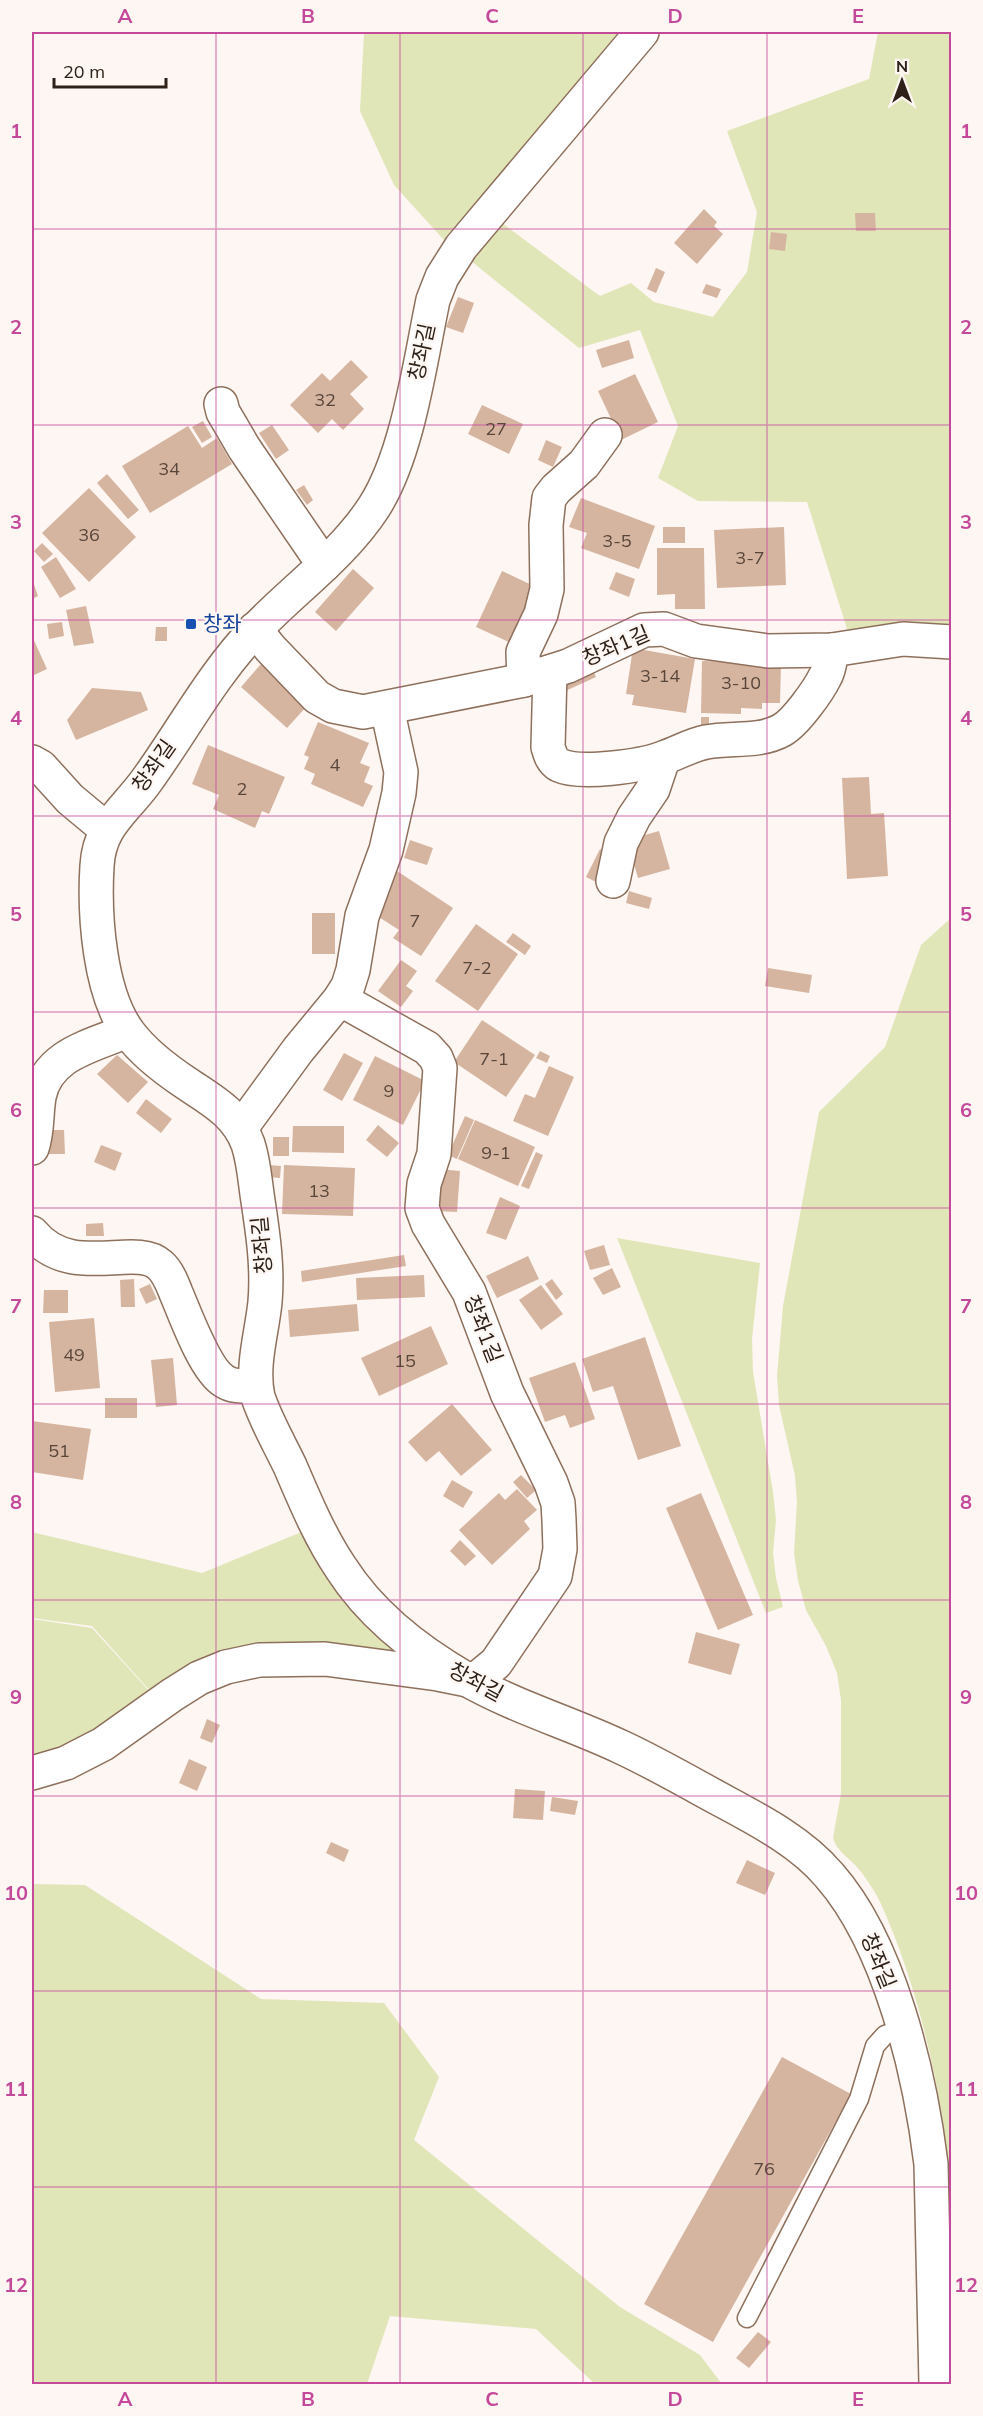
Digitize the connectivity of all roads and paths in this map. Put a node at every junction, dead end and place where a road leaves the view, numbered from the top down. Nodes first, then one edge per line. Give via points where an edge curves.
1 (642, 32) edge
2 (221, 404) dead end
3 (605, 435) dead end
4 (324, 565) junction
5 (255, 629) junction
6 (951, 642) edge
7 (832, 650) junction
8 (537, 676) junction
9 (387, 708) junction
10 (663, 759) junction
11 (32, 762) edge
12 (106, 829) junction
13 (613, 881) dead end
14 (340, 999) junction
15 (127, 1031) junction
16 (241, 1128) junction
17 (32, 1148) edge
18 (32, 1233) edge
19 (255, 1386) junction
20 (468, 1680) junction
21 (32, 1773) edge
22 (903, 2029) junction
23 (747, 2318) dead end
24 (936, 2385) edge

1 - 4 street, 창좌길 via 461,247 442,277 433,300 401,445 390,474 376,504 352,538
2 - 4 street via 244,448
3 - 8 street via 584,464 549,498 547,589 541,614 523,652
4 - 5 street, 창좌길
5 - 9 street, 창좌1길 via 317,697 333,706 363,712
5 - 12 street, 창좌길 via 227,662 147,780
6 - 7 street, 창좌1길 via 903,639
7 - 8 street, 창좌1길 via 768,651 696,641 655,628
7 - 10 street via 825,677 797,717 780,731 744,740 707,742
8 - 9 street, 창좌1길
8 - 10 street via 548,747 551,758 559,765 612,769
9 - 14 street via 401,772 399,793 386,850 362,916 353,970
10 - 13 street via 653,789 621,843
11 - 12 street
12 - 15 street, 창좌길 via 97,865 100,940 112,998
14 - 16 street
14 - 20 street, 창좌1길 via 412,1038 436,1058 441,1082 434,1154 424,1184 422,1208 470,1292 507,1393 558,1503 560,1549 555,1576 496,1663 479,1677
15 - 16 street, 창좌길 via 152,1058 218,1103
15 - 17 street via 72,1054 46,1075
16 - 19 street, 창좌길 via 253,1166 265,1252 265,1304
18 - 19 street via 58,1254 98,1260 154,1261 167,1273 213,1371 224,1382
19 - 20 street, 창좌길 via 262,1408 341,1569 360,1594 413,1644
20 - 21 street via 325,1659 289,1658 226,1666 172,1695 103,1744 66,1763
20 - 22 street, 창좌길 via 639,1756 769,1827 805,1852 848,1899 865,1929 880,1960
22 - 23 lane via 885,2035 874,2046 859,2099
22 - 24 street, 창좌길 via 931,2164

